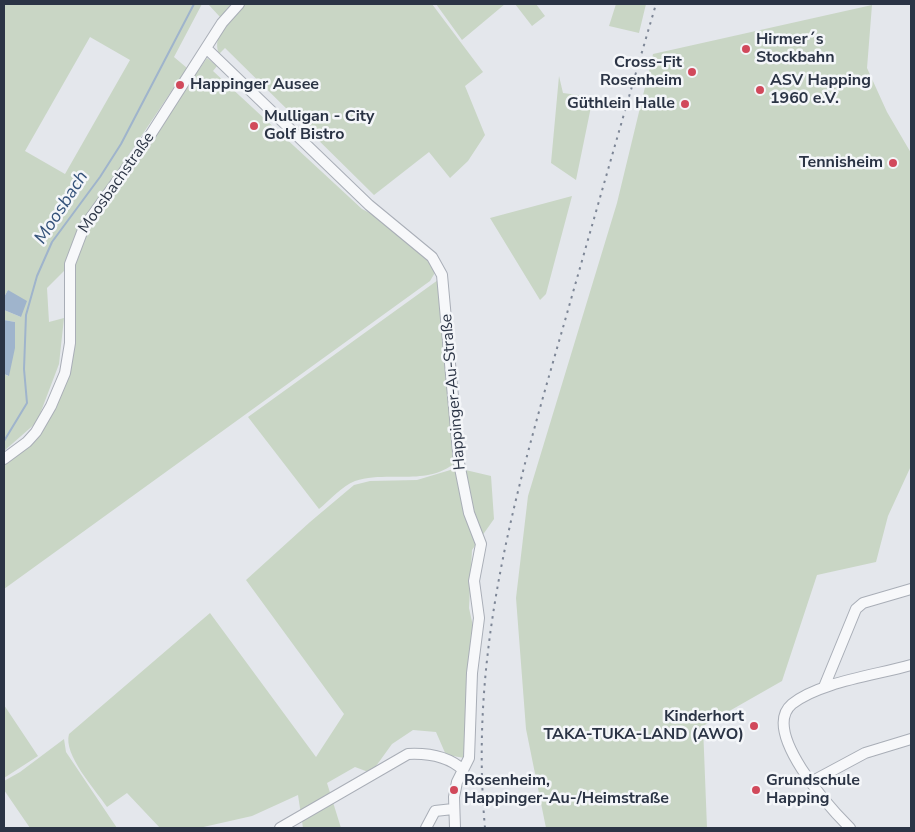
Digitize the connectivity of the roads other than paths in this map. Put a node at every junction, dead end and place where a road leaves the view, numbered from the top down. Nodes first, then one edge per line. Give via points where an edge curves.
1 (239, 4) edge
2 (206, 48) junction
3 (4, 458) edge
4 (911, 589) edge
5 (911, 665) edge
6 (824, 687) junction
7 (911, 739) edge
8 (463, 770) junction
9 (811, 782) junction
10 (453, 810) junction
11 (280, 828) edge
12 (426, 828) edge
13 (455, 828) edge
14 (850, 828) edge

1 - 2 street, Moosbachstraße
2 - 3 street, Moosbachstraße via 77,241 69,276 70,343 65,373 52,406 36,432
2 - 8 street, Happinger-Au-Straße via 369,205 432,257 442,275 459,463 469,513 481,544 474,581 479,618 472,673 469,758
4 - 6 street via 863,603 856,609
5 - 6 street
6 - 9 street via 792,704 785,712 783,724 789,748
7 - 9 street via 864,753
8 - 10 street, Happinger-Au-Straße via 457,782
8 - 11 street via 453,760 408,754
9 - 14 street
10 - 12 street via 435,811
10 - 13 street, Happinger-Au-Straße

